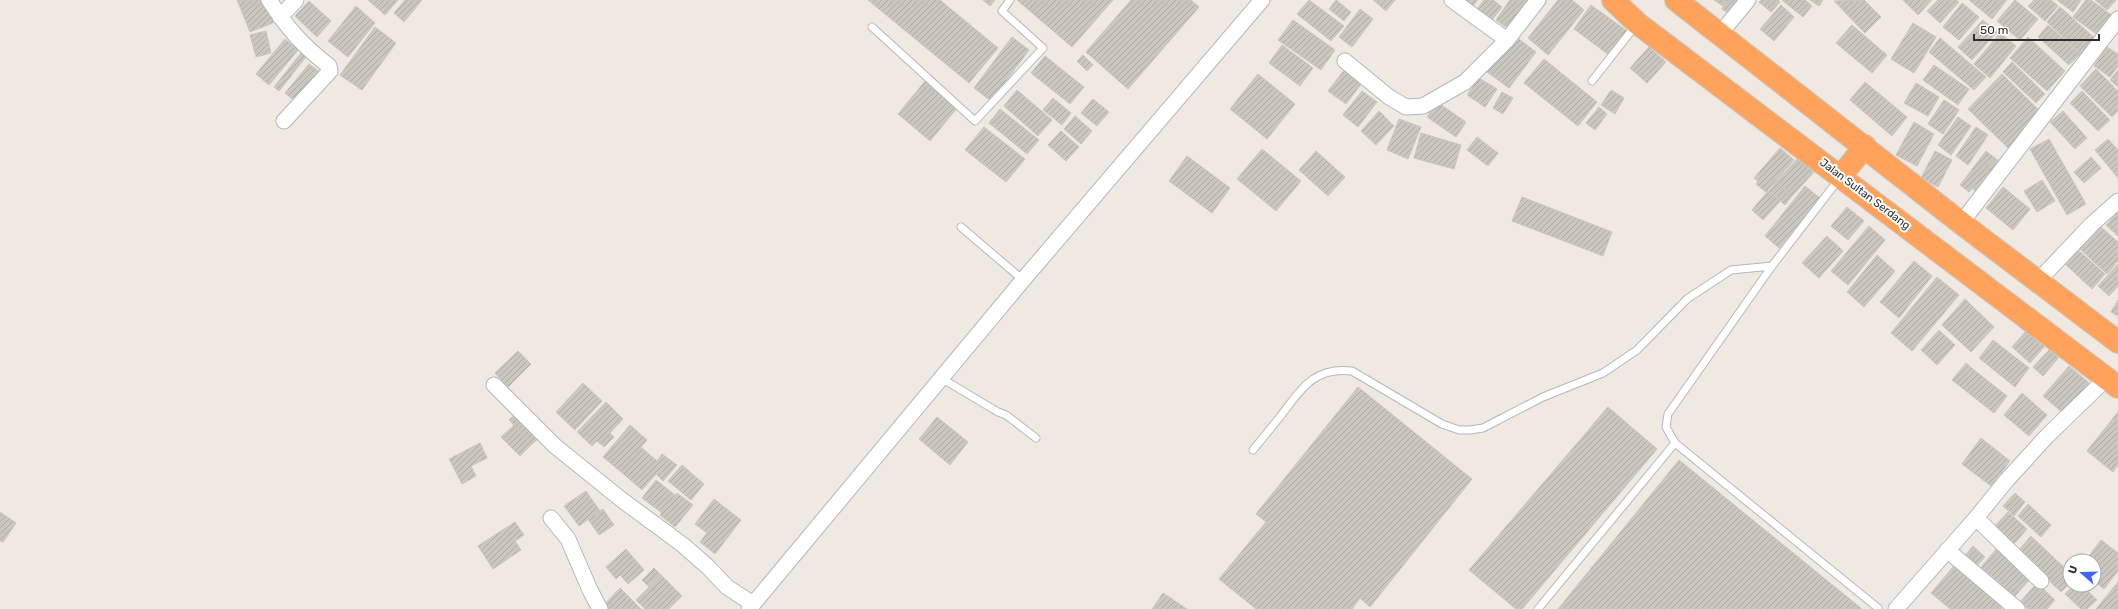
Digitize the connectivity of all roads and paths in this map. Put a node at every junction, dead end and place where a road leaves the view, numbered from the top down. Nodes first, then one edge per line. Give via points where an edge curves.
1 (269, 0) edge
2 (296, 0) edge
3 (1010, 0) edge
4 (1262, 0) edge
5 (1452, 0) edge
6 (1538, 0) edge
7 (1613, 0) edge
8 (1676, 0) edge
9 (1748, 0) edge
10 (280, 17) junction
11 (2118, 19) edge
12 (1637, 23) junction
13 (872, 27) dead end
14 (1720, 35) junction
15 (1507, 40) junction
16 (1345, 61) dead end
17 (1592, 81) dead end
18 (284, 120) dead end
19 (1865, 146) junction
20 (1841, 176) junction
21 (2118, 201) edge
22 (1961, 223) junction
23 (961, 227) dead end
24 (1772, 266) junction
25 (1023, 280) junction
26 (2038, 281) junction
27 (2118, 342) edge
28 (941, 378) junction
29 (2112, 383) edge
30 (494, 385) dead end
31 (1036, 438) dead end
32 (1675, 443) junction
33 (1253, 450) dead end
34 (551, 518) dead end
35 (1976, 518) junction
36 (1947, 550) junction
37 (2041, 581) dead end
38 (751, 607) edge
39 (1902, 607) edge
40 (1878, 608) edge
41 (600, 609) edge
42 (1538, 609) edge
43 (2017, 609) edge

1 - 10 street
2 - 10 street
3 - 13 lane via 1002,11 1043,48 976,121
4 - 25 street
5 - 15 street
6 - 15 street
7 - 12 highway, Jalan Sultan Serdang
8 - 14 highway
9 - 14 street
10 - 18 street via 297,38 329,66 330,71
11 - 22 street
12 - 17 lane
12 - 20 highway, Jalan Sultan Serdang
14 - 19 highway
15 - 16 street via 1465,82 1423,106 1412,108 1390,97
19 - 20 highway
19 - 22 highway
20 - 24 lane
20 - 29 highway, Jalan Sultan Serdang
21 - 26 street via 2092,224
22 - 26 highway
23 - 25 lane
24 - 32 lane via 1668,414 1666,427
24 - 33 lane via 1731,270 1687,299 1638,350 1603,373 1543,397 1483,428 1459,430 1442,424 1352,371 1339,370 1329,371 1314,378 1299,389
25 - 28 street
26 - 27 highway
28 - 31 lane via 1006,415
28 - 38 street
29 - 35 street via 2047,436
30 - 38 street via 555,446 683,545
32 - 40 lane
32 - 42 lane
34 - 41 street via 568,539
35 - 36 street
35 - 37 street
36 - 39 street
36 - 43 street

